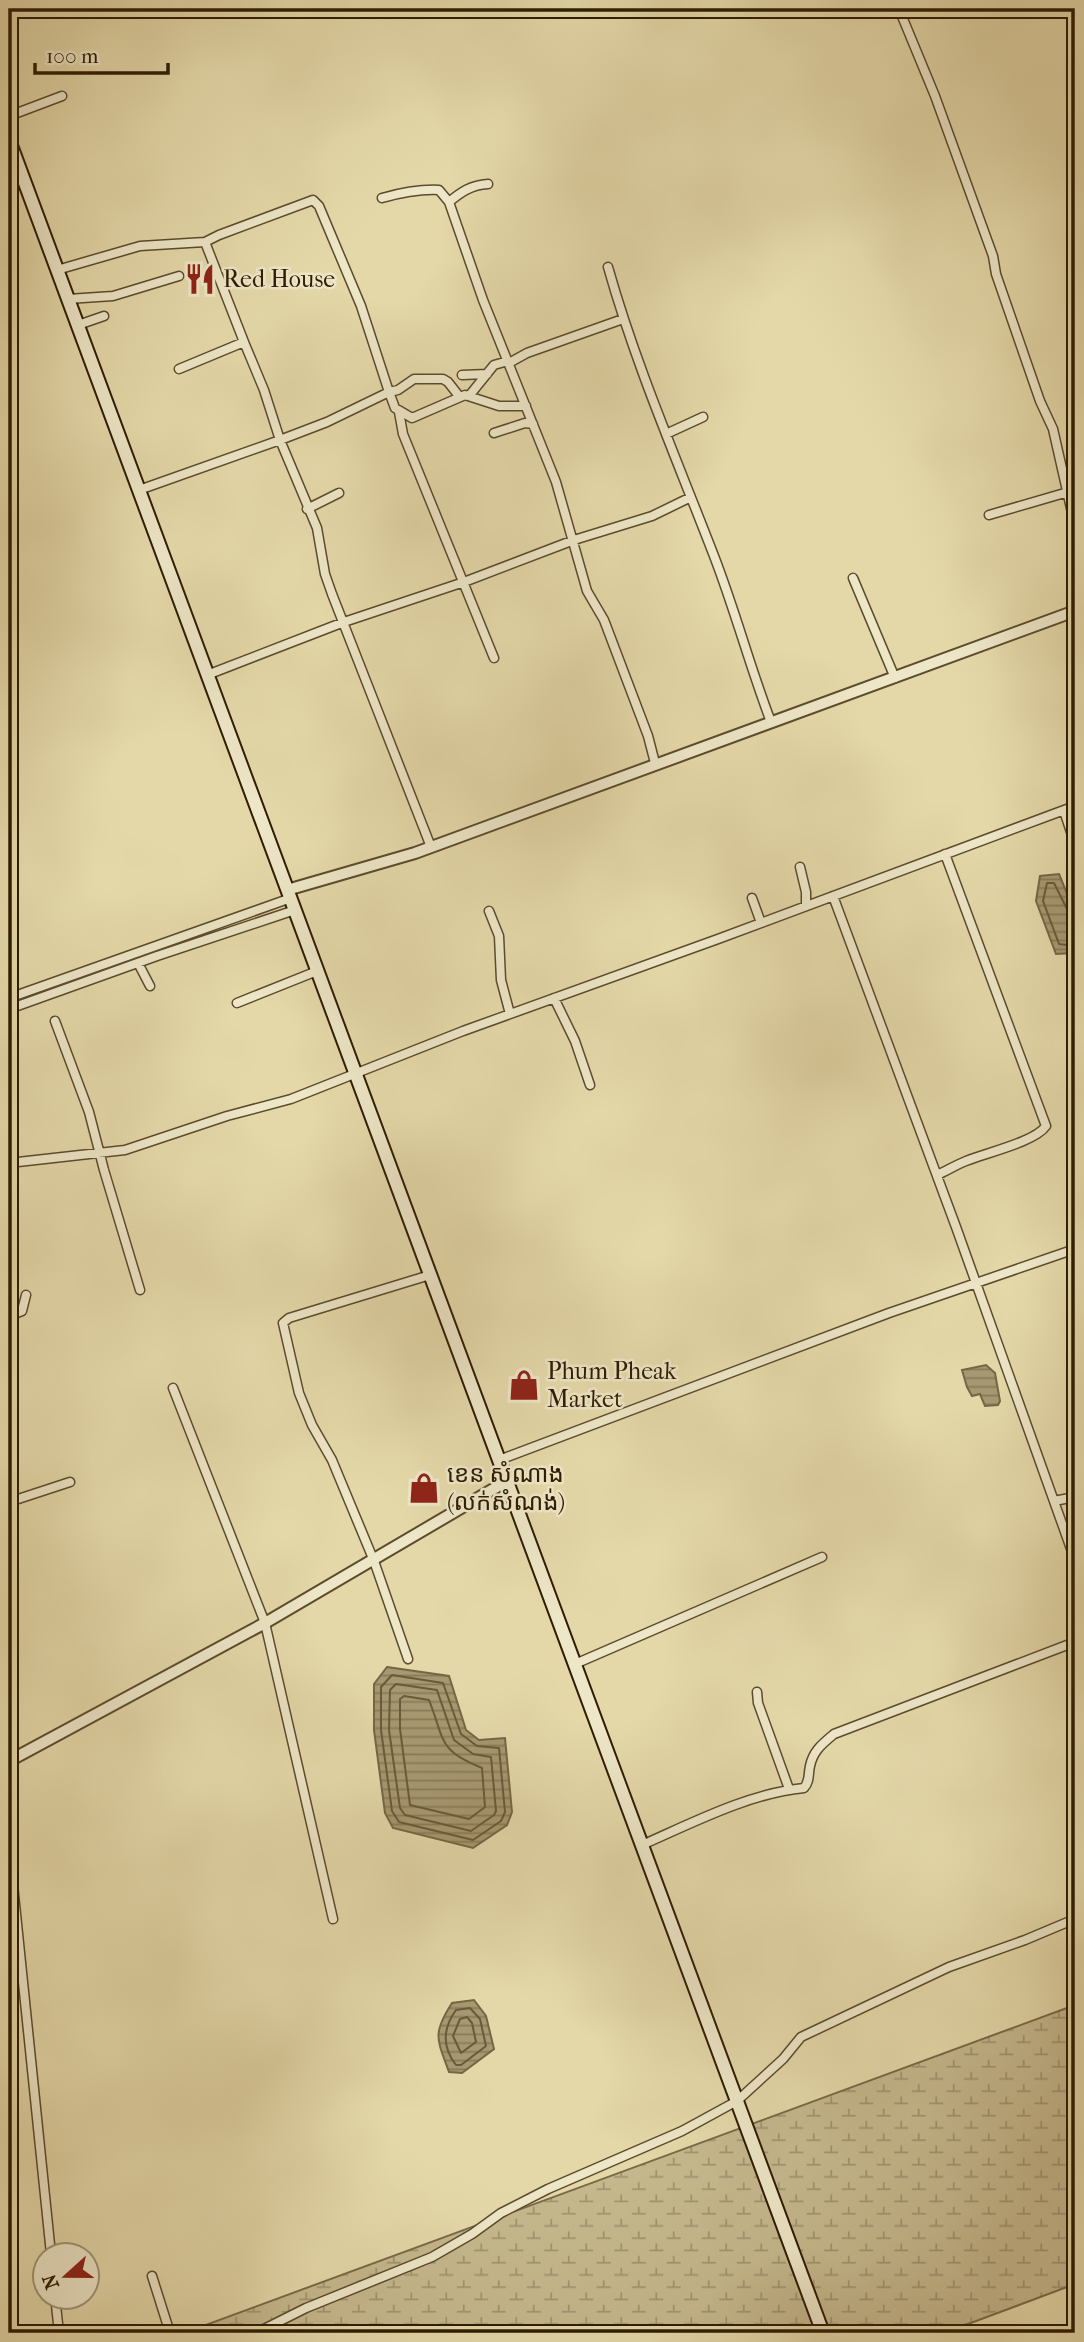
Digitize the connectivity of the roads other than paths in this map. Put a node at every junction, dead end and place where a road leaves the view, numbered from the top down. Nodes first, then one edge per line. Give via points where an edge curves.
1 (899, 9) edge
2 (62, 96) dead end
3 (9, 116) edge
4 (9, 140) edge
5 (488, 184) dead end
6 (382, 198) dead end
7 (449, 202) junction
8 (205, 242) junction
9 (608, 267) dead end
10 (57, 270) junction
11 (179, 276) dead end
12 (68, 299) junction
13 (104, 316) dead end
14 (623, 319) junction
15 (78, 325) junction
16 (244, 342) junction
17 (509, 362) junction
18 (179, 369) dead end
19 (486, 374) junction
20 (462, 376) dead end
21 (389, 392) junction
22 (459, 396) junction
23 (469, 396) junction
24 (526, 406) junction
25 (399, 412) junction
26 (703, 417) dead end
27 (533, 424) junction
28 (495, 433) dead end
29 (666, 434) junction
30 (281, 440) junction
31 (139, 490) junction
32 (1068, 492) junction
33 (339, 493) dead end
34 (690, 498) junction
35 (307, 509) junction
36 (989, 515) dead end
37 (1075, 526) edge
38 (574, 540) junction
39 (853, 578) dead end
40 (464, 582) junction
41 (1075, 611) edge
42 (344, 622) junction
43 (494, 658) dead end
44 (207, 676) junction
45 (895, 678) junction
46 (771, 722) junction
47 (655, 763) junction
48 (1075, 806) edge
49 (1064, 811) junction
50 (1075, 844) edge
51 (430, 848) junction
52 (944, 855) junction
53 (800, 867) dead end
54 (833, 896) junction
55 (752, 898) dead end
56 (291, 900) junction
57 (806, 906) junction
58 (489, 911) dead end
59 (761, 923) junction
60 (138, 963) junction
61 (317, 971) junction
62 (150, 986) dead end
63 (9, 998) edge
64 (554, 998) junction
65 (237, 1003) dead end
66 (9, 1009) edge
67 (510, 1014) junction
68 (55, 1021) dead end
69 (355, 1073) junction
70 (590, 1085) dead end
71 (99, 1152) junction
72 (9, 1163) edge
73 (937, 1175) junction
74 (1075, 1249) edge
75 (430, 1275) junction
76 (976, 1283) junction
77 (141, 1290) dead end
78 (26, 1295) dead end
79 (9, 1316) edge
80 (173, 1388) dead end
81 (499, 1460) junction
82 (507, 1481) junction
83 (70, 1482) dead end
84 (1075, 1497) edge
85 (1054, 1501) junction
86 (9, 1502) edge
87 (822, 1557) dead end
88 (1075, 1560) edge
89 (374, 1561) junction
90 (265, 1623) junction
91 (1075, 1642) edge
92 (408, 1659) dead end
93 (575, 1664) junction
94 (757, 1692) dead end
95 (9, 1762) edge
96 (789, 1790) junction
97 (642, 1845) junction
98 (9, 1846) edge
99 (334, 1919) dead end
100 (1075, 1919) edge
101 (737, 2101) junction
102 (49, 2240) edge
103 (152, 2276) dead end
104 (57, 2310) edge
105 (60, 2333) edge
106 (170, 2333) edge
107 (256, 2333) edge
108 (823, 2333) edge

1 - 32 street via 993,256 1019,342 1053,429
2 - 3 street
4 - 10 main road
5 - 7 street via 476,185
6 - 7 street via 439,190
7 - 17 street
8 - 10 street via 140,246
8 - 16 street
8 - 21 street via 308,201 316,202 361,306
9 - 14 street
10 - 12 main road
11 - 12 street via 113,296
12 - 15 main road
13 - 15 street
14 - 17 street
14 - 29 street
15 - 31 main road
16 - 18 street
16 - 30 street
17 - 19 street via 494,365
17 - 24 street
19 - 20 street
19 - 23 street
21 - 22 street via 414,379 443,379
21 - 25 street
21 - 30 street
22 - 23 street
22 - 25 street via 412,418
23 - 24 street via 499,406
24 - 27 street
25 - 40 street via 403,433
26 - 29 street
27 - 28 street
27 - 38 street
29 - 34 street
30 - 31 street
30 - 35 street
31 - 44 main road
32 - 36 street
32 - 37 street
33 - 35 street
34 - 38 street via 652,516
34 - 46 street
35 - 42 street via 317,528 325,574
38 - 40 street
38 - 47 street via 587,592 604,620
39 - 45 street
40 - 42 street
40 - 43 street
41 - 45 street
42 - 44 street
42 - 51 street
44 - 56 main road
45 - 46 street
46 - 47 street
47 - 51 street
48 - 49 street
49 - 50 street
49 - 52 street
51 - 56 street via 349,874
52 - 54 street
52 - 73 street via 1046,1126 1026,1139
53 - 57 street
54 - 57 street
54 - 73 street
55 - 59 street
56 - 60 street
56 - 61 main road
56 - 63 street
57 - 59 street
58 - 67 street via 499,936 501,980
59 - 64 street
60 - 62 street
60 - 66 street
61 - 65 street
61 - 69 main road
64 - 67 street
64 - 70 street
67 - 69 street
68 - 71 street
69 - 71 street via 291,1099 125,1150
69 - 75 main road
71 - 72 street
71 - 77 street
73 - 76 street
74 - 76 street
75 - 81 main road
75 - 89 street via 283,1323 304,1407 332,1460
76 - 81 street
76 - 85 street
78 - 79 street via 22,1311
80 - 90 street
81 - 82 main road
82 - 89 street
82 - 93 main road
83 - 86 street
84 - 85 street
85 - 88 street
87 - 93 street
89 - 90 street
89 - 92 street
90 - 95 street
90 - 99 street
91 - 96 street via 834,1734 815,1751 808,1784
93 - 97 main road
94 - 96 street
96 - 97 street via 719,1811
97 - 101 main road
98 - 102 street
100 - 101 street via 948,1968 801,2037
101 - 107 street via 501,2213 432,2257
101 - 108 main road
103 - 106 street
104 - 105 street

